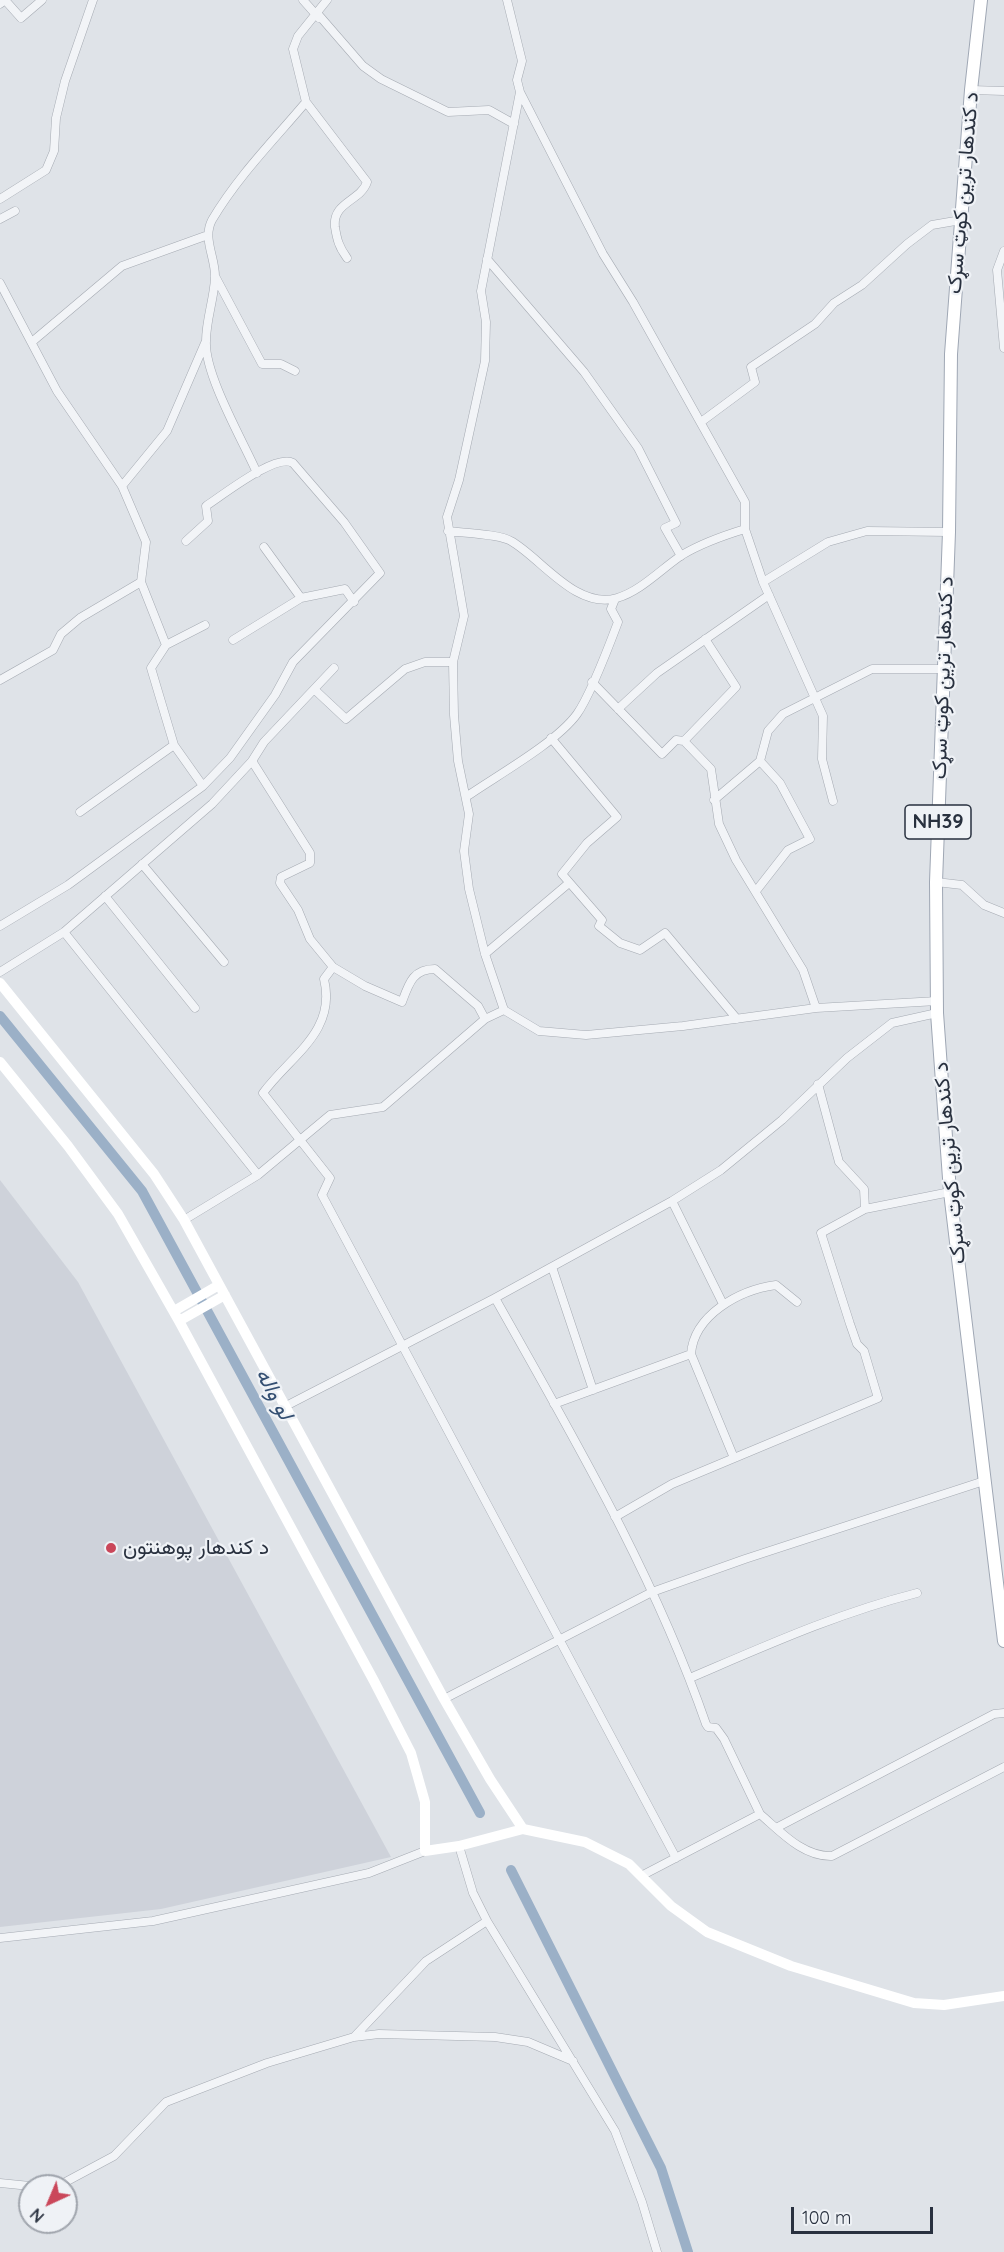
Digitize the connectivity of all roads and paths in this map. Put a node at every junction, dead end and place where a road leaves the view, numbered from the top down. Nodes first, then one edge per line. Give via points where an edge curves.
1 (5, 0) edge
2 (42, 0) edge
3 (93, 0) edge
4 (303, 0) edge
5 (326, 0) edge
6 (507, 0) edge
7 (981, 0) edge
8 (0, 4) edge
9 (317, 13) junction
10 (971, 90) junction
11 (1004, 91) edge
12 (520, 92) junction
13 (306, 102) junction
14 (514, 124) junction
15 (0, 199) edge
16 (15, 211) dead end
17 (0, 219) edge
18 (961, 220) junction
19 (208, 235) junction
20 (1004, 250) edge
21 (347, 258) dead end
22 (487, 259) junction
23 (215, 276) junction
24 (0, 283) edge
25 (33, 341) junction
26 (205, 343) junction
27 (1004, 348) edge
28 (295, 371) dead end
29 (701, 423) junction
30 (257, 473) junction
31 (122, 486) junction
32 (745, 529) junction
33 (448, 531) junction
34 (949, 532) junction
35 (186, 541) dead end
36 (264, 546) dead end
37 (681, 556) junction
38 (141, 582) junction
39 (763, 582) junction
40 (769, 595) junction
41 (301, 598) junction
42 (354, 602) junction
43 (613, 604) junction
44 (205, 626) dead end
45 (705, 639) junction
46 (232, 640) dead end
47 (166, 645) junction
48 (453, 662) junction
49 (334, 668) dead end
50 (944, 669) junction
51 (0, 680) edge
52 (592, 682) junction
53 (315, 690) junction
54 (815, 697) junction
55 (618, 709) junction
56 (551, 738) junction
57 (684, 741) junction
58 (174, 745) junction
59 (252, 761) junction
60 (760, 761) junction
61 (203, 786) junction
62 (466, 797) junction
63 (714, 800) junction
64 (833, 801) dead end
65 (80, 812) dead end
66 (142, 864) junction
67 (569, 882) junction
68 (936, 882) junction
69 (756, 891) junction
70 (105, 896) junction
71 (1004, 914) edge
72 (0, 926) edge
73 (64, 932) junction
74 (485, 954) junction
75 (224, 962) dead end
76 (333, 967) junction
77 (0, 972) edge
78 (0, 983) edge
79 (937, 1007) junction
80 (195, 1008) dead end
81 (816, 1008) junction
82 (504, 1010) junction
83 (485, 1019) junction
84 (737, 1019) junction
85 (0, 1062) edge
86 (818, 1084) junction
87 (299, 1140) junction
88 (258, 1175) junction
89 (950, 1192) junction
90 (672, 1201) junction
91 (866, 1209) junction
92 (184, 1220) junction
93 (552, 1267) junction
94 (222, 1290) junction
95 (495, 1298) junction
96 (797, 1302) dead end
97 (723, 1304) junction
98 (176, 1316) junction
99 (403, 1345) junction
100 (691, 1354) junction
101 (593, 1390) junction
102 (554, 1404) junction
103 (284, 1407) junction
104 (734, 1458) junction
105 (984, 1481) junction
106 (615, 1517) junction
107 (652, 1592) junction
108 (917, 1593) dead end
109 (559, 1638) junction
110 (1004, 1641) edge
111 (690, 1678) junction
112 (444, 1699) junction
113 (1004, 1713) edge
114 (1004, 1767) edge
115 (760, 1814) junction
116 (776, 1828) junction
117 (524, 1829) junction
118 (459, 1846) junction
119 (425, 1851) junction
120 (676, 1858) junction
121 (641, 1876) junction
122 (487, 1921) junction
123 (0, 1938) edge
124 (1004, 1996) edge
125 (354, 2037) junction
126 (573, 2061) junction
127 (78, 2175) edge
128 (0, 2183) edge
129 (18, 2185) edge
130 (657, 2252) edge

1 - 2 street via 21,18
1 - 8 street
3 - 15 street via 65,81 56,118 54,151 46,170
4 - 5 street via 320,18
5 - 9 street
6 - 12 street via 522,61 517,80
7 - 10 main road, د کندهار ترين کوټ سړک / NH39
9 - 13 street via 293,44
9 - 14 street via 363,66 381,80 448,112 489,110
10 - 11 street
10 - 18 main road, د کندهار ترين کوټ سړک / NH39
12 - 14 street
12 - 29 street via 603,254
13 - 19 street via 260,153 212,221
13 - 21 street via 367,182 334,218 337,244
14 - 22 street
16 - 17 street
18 - 29 street via 932,225 906,244 862,285 834,303 815,324 751,367 755,382
18 - 34 main road, د کندهار ترين کوټ سړک / NH39 via 951,354
19 - 23 street
19 - 25 street via 122,266
20 - 27 street via 997,270
22 - 33 street via 481,291 486,322 485,361 447,517
22 - 37 street via 584,372 638,448 676,523 665,528
23 - 26 street
23 - 28 street via 262,364 281,364
24 - 25 street
25 - 31 street via 57,391
26 - 30 street via 212,373
26 - 31 street via 167,431
29 - 32 street via 745,502
30 - 35 street via 206,506 208,521
30 - 42 street via 271,463 290,460 344,522 380,573
31 - 38 street via 146,542
32 - 37 street via 712,539
32 - 39 street
33 - 43 street via 510,540 573,590
33 - 48 street via 464,616
34 - 39 street via 867,531 828,542
34 - 50 main road, د کندهار ترين کوټ سړک / NH39
36 - 41 street
37 - 43 street
38 - 47 street
38 - 51 street via 80,618 62,634 53,650
39 - 40 street
40 - 45 street
40 - 54 street
41 - 42 street via 345,589
41 - 46 street
42 - 61 street via 293,662 275,695 230,758
43 - 52 street via 618,622
44 - 47 street
45 - 55 street via 657,673
45 - 57 street via 736,687
47 - 58 street via 151,668
48 - 53 street via 425,662 405,669 346,718
48 - 62 street via 458,760
49 - 53 street
50 - 54 street via 872,669
50 - 68 main road, د کندهار ترين کوټ سړک / NH39
52 - 55 street
52 - 56 street via 576,715
53 - 59 street via 264,742
54 - 60 street via 783,714 768,730
54 - 64 street via 823,716 822,759
55 - 57 street via 662,754 676,740
56 - 62 street
56 - 67 street via 617,817 587,843 562,874
57 - 63 street via 711,769
58 - 61 street
58 - 65 street
59 - 66 street via 212,804
59 - 76 street via 310,853 310,863 281,877 280,883 298,910 310,939
60 - 63 street
60 - 69 street via 780,783 810,838 788,850
61 - 72 street via 68,885
62 - 74 street via 469,814 464,851
63 - 69 street via 719,824
66 - 70 street
66 - 75 street
67 - 74 street
67 - 84 street via 602,920 599,926 620,943 640,950 665,933
68 - 71 street via 962,885 984,905
68 - 79 main road, د کندهار ترين کوټ سړک / NH39
69 - 81 street via 803,970
70 - 73 street
70 - 80 street
73 - 77 street
73 - 88 street
74 - 82 street
76 - 83 street via 365,987 402,1002 411,979 423,969 435,969 478,1006
76 - 87 street via 324,980 329,997 320,1025 304,1050 278,1072 263,1093
78 - 92 street via 154,1174
79 - 81 street
79 - 86 street via 892,1023
79 - 89 main road, د کندهار ترين کوټ سړک / NH39
81 - 84 street
82 - 83 street
82 - 84 street via 539,1031 586,1035
83 - 87 street via 383,1107 330,1115
85 - 98 street via 118,1215
86 - 90 street via 782,1120 721,1170
86 - 91 street via 838,1162 864,1189
87 - 88 street
87 - 99 street via 330,1178 322,1195
88 - 92 street
89 - 91 street
89 - 105 main road, د کندهار ترين کوټ سړک / NH39
90 - 93 street
90 - 97 street
91 - 104 street via 821,1233 878,1398
92 - 94 street
93 - 95 street
93 - 101 street
94 - 98 street
94 - 103 street
95 - 99 street
95 - 102 street
96 - 97 street via 776,1285
97 - 100 street via 699,1326 692,1338
98 - 119 street via 411,1753 425,1802
99 - 103 street
99 - 109 street
100 - 101 street
100 - 104 street
101 - 102 street
102 - 106 street
103 - 112 street
104 - 106 street via 672,1484
105 - 107 street
105 - 110 main road, د کندهار ترين کوټ سړک / NH39
106 - 107 street
107 - 109 street
107 - 111 street
108 - 111 street via 799,1631
109 - 112 street
109 - 120 street
111 - 115 street via 706,1724 716,1728 724,1739
112 - 117 street
113 - 116 street via 994,1714
114 - 116 street via 832,1856 818,1857
115 - 116 street
115 - 120 street
117 - 118 street
117 - 121 street via 585,1842 629,1864
118 - 119 street
118 - 122 street via 473,1893
119 - 123 street via 369,1873 153,1921
120 - 121 street
121 - 124 street via 671,1906 707,1932 791,1966 914,2003 944,2005
122 - 125 street via 426,1961
122 - 126 street
125 - 126 street via 495,2037 528,2042
125 - 127 street via 267,2063 166,2102 114,2156
126 - 130 street via 615,2131
128 - 129 street

